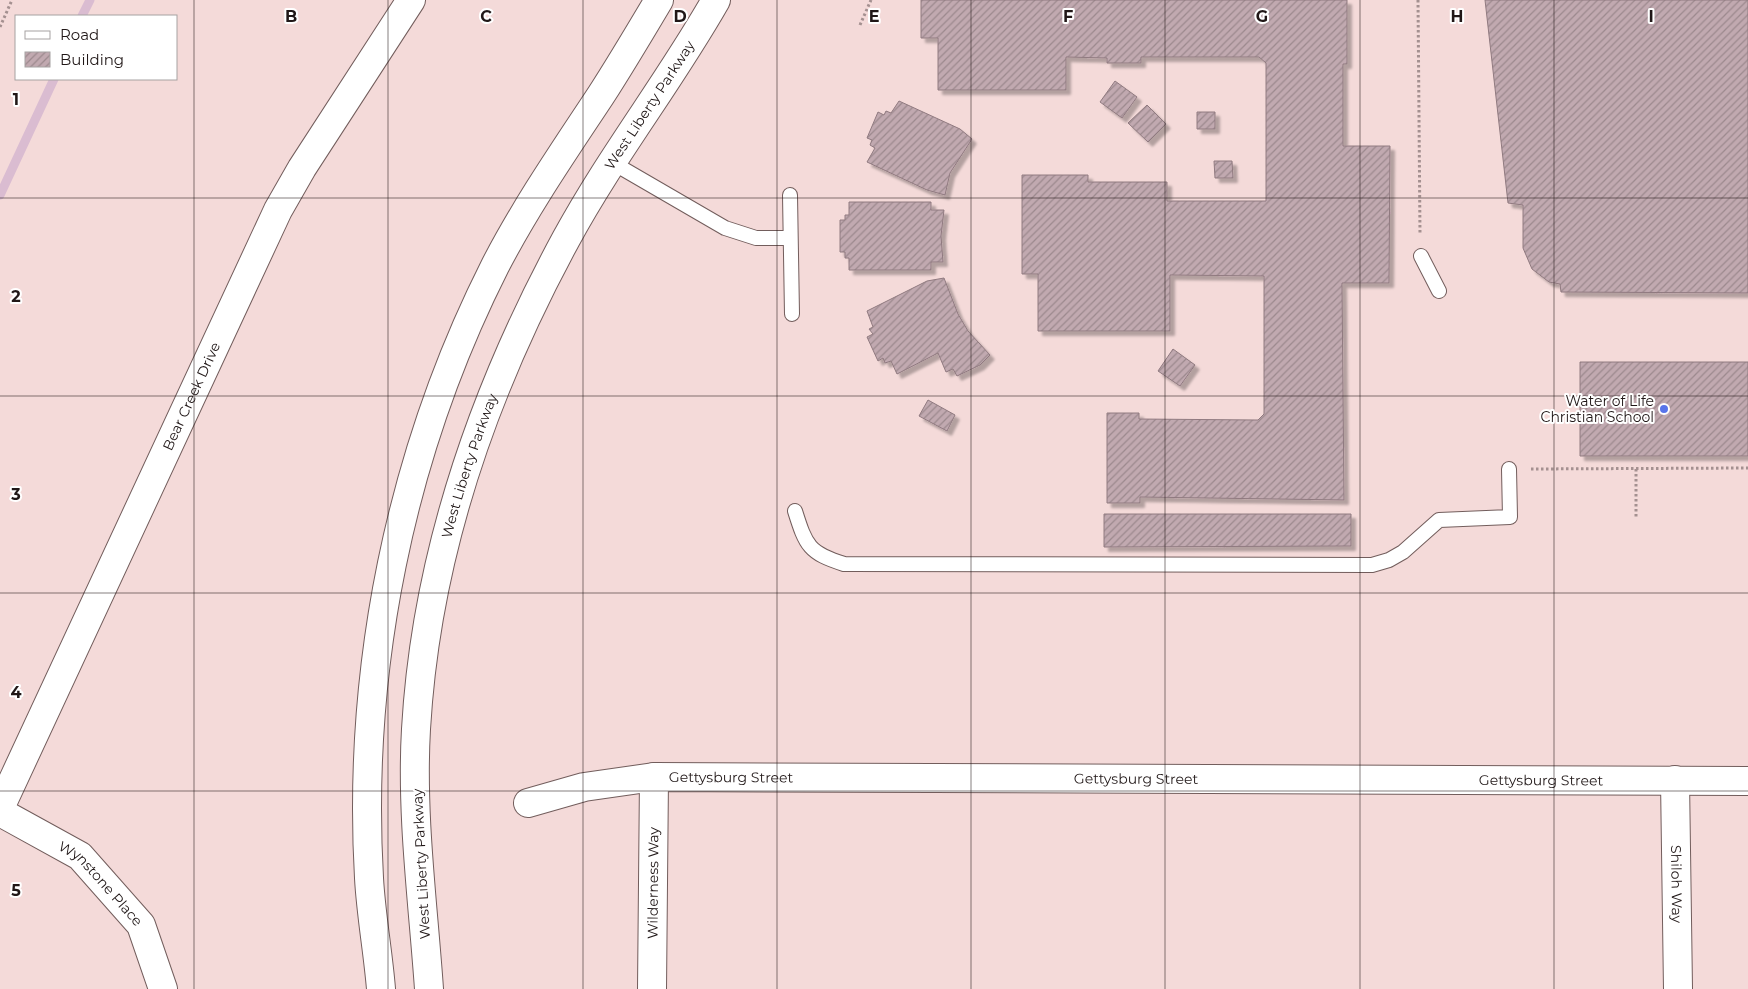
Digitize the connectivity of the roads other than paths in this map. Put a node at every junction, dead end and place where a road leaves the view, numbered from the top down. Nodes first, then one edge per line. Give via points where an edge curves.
1 (412, 0) edge
2 (659, 0) edge
3 (716, 0) edge
4 (613, 163) junction
5 (790, 195) dead end
6 (790, 238) junction
7 (1421, 256) road end
8 (1439, 291) dead end
9 (792, 314) dead end
10 (1509, 469) road end
11 (795, 511) dead end
12 (654, 777) junction
13 (1676, 780) junction
14 (1748, 781) edge
15 (528, 803) dead end
16 (0, 810) edge
17 (162, 989) edge
18 (381, 989) edge
19 (429, 989) edge
20 (652, 989) edge
21 (1678, 989) edge

1 - 16 street, Bear Creek Drive via 278,210
2 - 18 street via 602,94 549,172 496,265 453,362 414,476 396,542 381,620 372,703 369,878
3 - 4 street, West Liberty Parkway
4 - 6 lane via 725,228 756,238
4 - 19 street, West Liberty Parkway via 567,237 502,369 462,482 441,557 424,644 416,729 419,860
5 - 6 lane
6 - 9 lane
7 - 8 lane
10 - 11 lane via 1510,516 1439,520 1403,552 1372,565 844,564 820,556 803,537
12 - 13 street, Gettysburg Street
12 - 15 street, Gettysburg Street via 584,787
12 - 20 street, Wilderness Way
13 - 14 street, Gettysburg Street
13 - 21 street, Shiloh Way
16 - 17 street, Wynstone Place via 80,856 141,925

